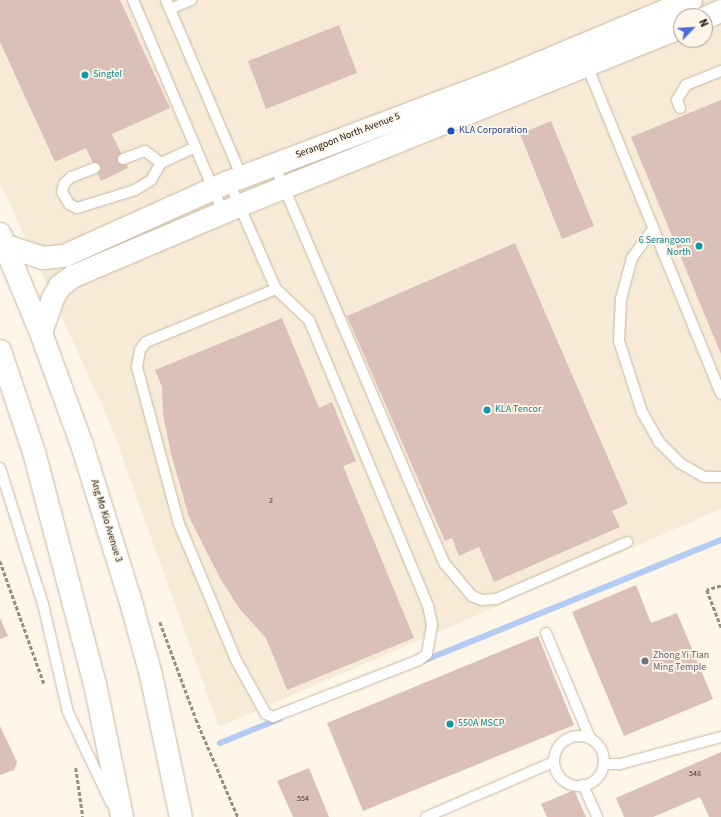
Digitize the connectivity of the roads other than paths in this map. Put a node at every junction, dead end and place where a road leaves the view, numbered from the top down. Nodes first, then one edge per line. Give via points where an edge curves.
1 (133, 0) edge
2 (191, 0) edge
3 (691, 0) edge
4 (168, 4) edge
5 (673, 29) edge
6 (584, 56) junction
7 (721, 71) edge
8 (680, 108) dead end
9 (196, 147) junction
10 (123, 159) dead end
11 (161, 163) junction
12 (274, 164) junction
13 (95, 168) dead end
14 (228, 182) junction
15 (284, 188) junction
16 (232, 209) junction
17 (653, 229) junction
18 (3, 240) edge
19 (276, 290) junction
20 (41, 333) junction
21 (0, 351) edge
22 (721, 394) edge
23 (0, 468) edge
24 (721, 477) edge
25 (627, 542) dead end
26 (546, 633) dead end
27 (721, 737) edge
28 (590, 738) junction
29 (554, 762) junction
30 (604, 764) junction
31 (584, 785) junction
32 (118, 817) edge
33 (122, 817) edge
34 (181, 817) edge
35 (426, 817) edge
36 (597, 817) edge

1 - 9 lane
2 - 4 lane
3 - 6 main road, Serangoon North Avenue 5
4 - 14 lane
5 - 6 main road, Serangoon North Avenue 5
6 - 12 main road, Serangoon North Avenue 5
6 - 15 main road, Serangoon North Avenue 5
6 - 17 lane
7 - 8 lane via 686,85 677,100
9 - 11 lane
9 - 14 lane
10 - 11 lane via 145,151
11 - 13 lane via 151,180 135,190 77,208 69,204 62,192 64,184 71,177
12 - 14 main road, Serangoon North Avenue 5
12 - 15 lane
14 - 16 lane
14 - 16 lane
14 - 18 main road, Serangoon North Avenue 5 via 64,256 42,258
15 - 16 main road, Serangoon North Avenue 5
15 - 25 lane via 445,564 472,596 482,600 496,599
16 - 19 lane
16 - 20 main road, Serangoon North Avenue 5 via 74,276 60,286 53,298
17 - 22 lane
17 - 24 lane via 632,258 621,299 619,340 642,412 659,442 680,463 704,477
18 - 20 main road, Ang Mo Kio Avenue 3
19 - 19 lane via 308,320 428,606 432,626 427,654 418,660 273,717 266,714 246,680 179,524 137,367 140,350 146,342
20 - 34 main road, Ang Mo Kio Avenue 3 via 82,445 132,606 151,675
21 - 33 main road via 34,452 93,676
23 - 32 lane via 43,604 68,712
26 - 28 lane
27 - 30 lane via 620,764
28 - 29 lane via 570,737 561,743
28 - 30 lane via 598,744
29 - 31 lane via 557,772 564,780 573,785
29 - 35 lane
30 - 31 lane via 597,778
31 - 36 lane

